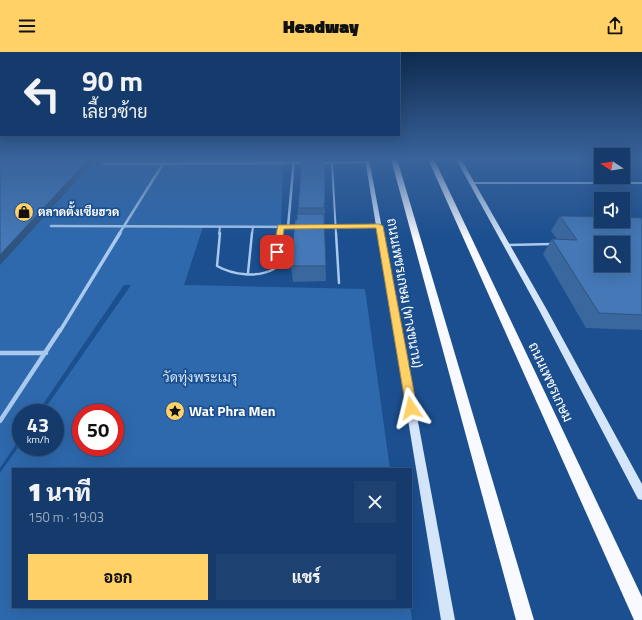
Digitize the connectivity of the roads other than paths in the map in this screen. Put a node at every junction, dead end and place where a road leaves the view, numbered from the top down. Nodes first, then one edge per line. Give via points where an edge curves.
1 (150, 186) edge
2 (292, 186) edge
3 (334, 186) edge
4 (372, 186) edge
5 (402, 186) edge
6 (443, 186) edge
7 (472, 186) edge
8 (50, 226) dead end
9 (125, 226) junction
10 (316, 226) edge
11 (337, 226) junction
12 (379, 226) junction
13 (220, 227) junction
14 (253, 227) junction
15 (281, 227) junction
16 (288, 227) junction
17 (302, 227) edge
18 (553, 244) edge
19 (506, 245) junction
20 (248, 273) junction
21 (339, 283) dead end
22 (46, 353) junction
23 (0, 354) edge
24 (0, 421) edge
25 (642, 495) edge
26 (642, 617) edge
27 (448, 620) edge
28 (525, 620) edge

1 - 9 street
2 - 16 street
3 - 11 lane
4 - 12 main road, ถนนเพชรเกษม (ทางขนาน)
5 - 28 highway
6 - 26 highway, ถนนเพชรเกษม
7 - 19 main road
8 - 9 street
9 - 13 street
9 - 22 street
10 - 11 street
11 - 12 street
11 - 21 lane
12 - 27 main road, ถนนเพชรเกษม (ทางขนาน)
13 - 14 street
13 - 20 lane via 218,266 222,270
14 - 15 street
14 - 20 lane
15 - 16 street
15 - 20 lane via 274,269 264,274
16 - 17 street
18 - 19 lane
19 - 25 main road
22 - 23 street
22 - 24 street

